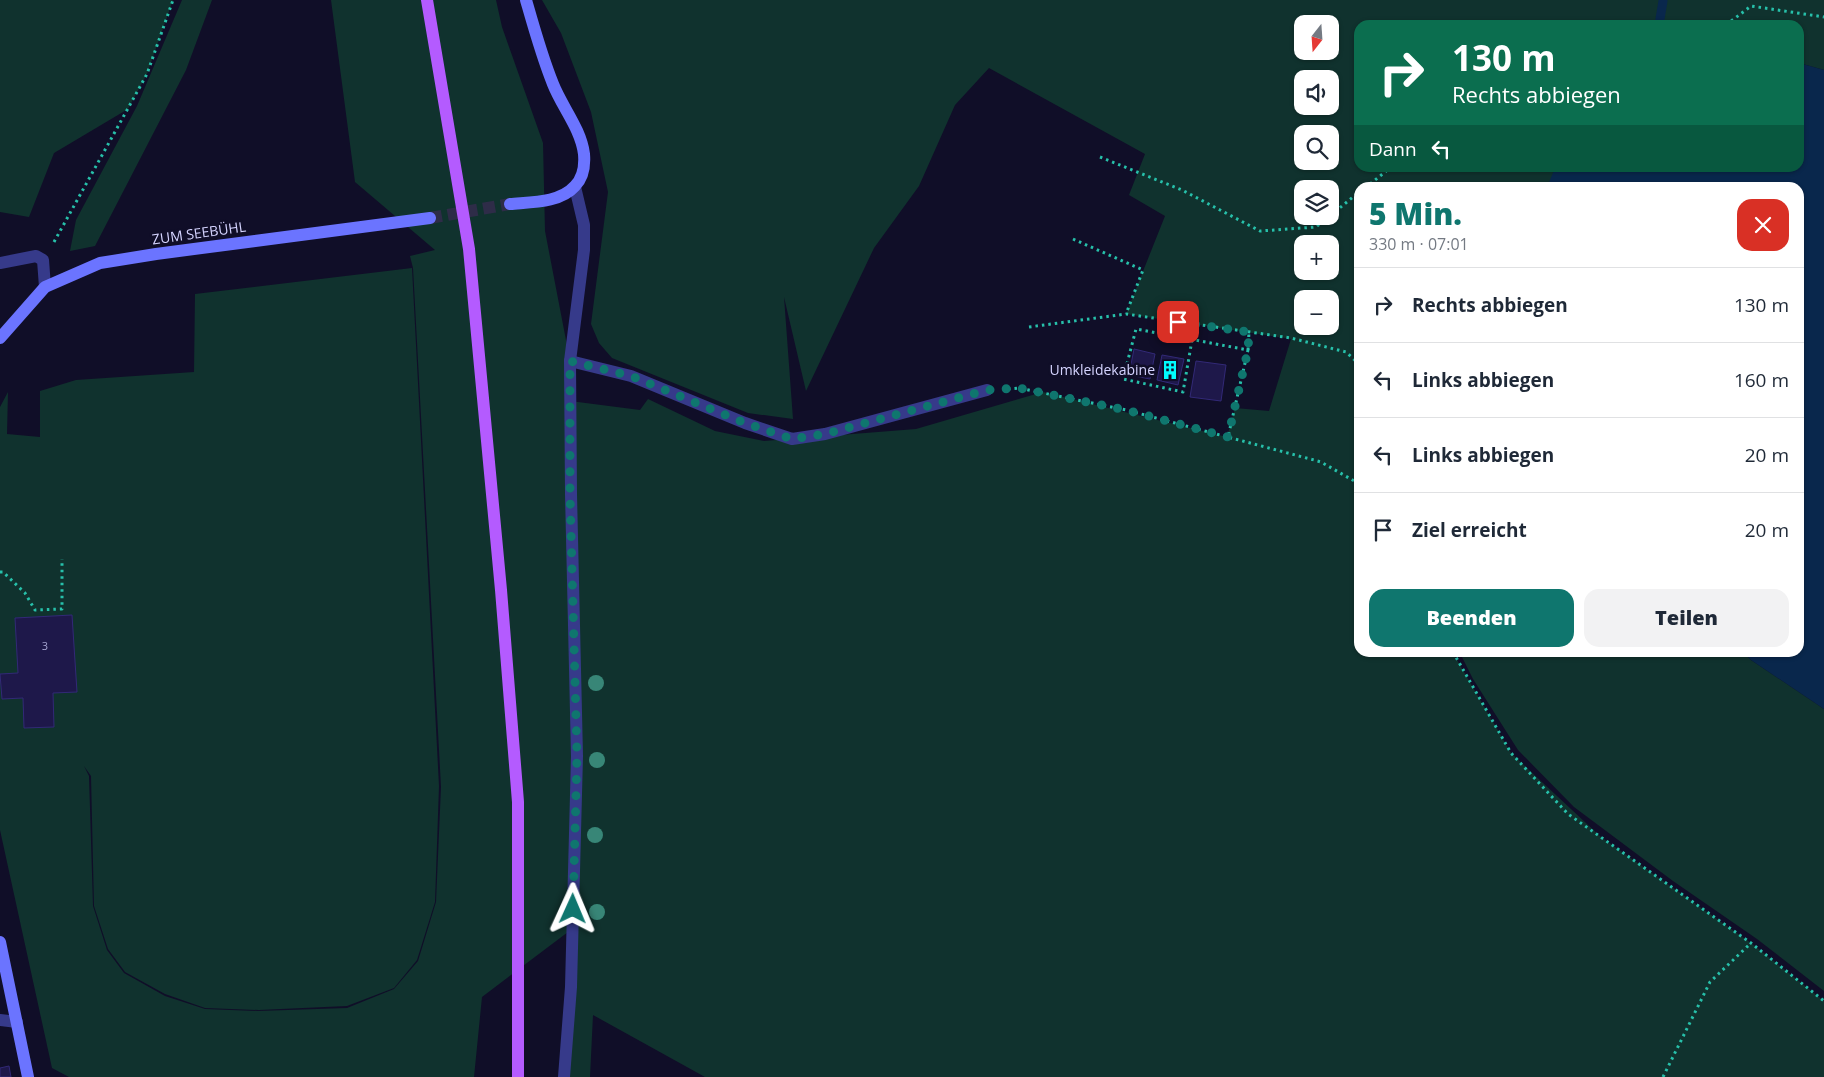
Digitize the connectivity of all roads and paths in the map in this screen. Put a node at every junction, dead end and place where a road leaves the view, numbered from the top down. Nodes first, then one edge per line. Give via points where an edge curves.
1 (173, 0) edge
2 (426, 0) edge
3 (526, 0) edge
4 (1824, 17) edge
5 (1732, 20) edge
6 (1100, 157) dead end
7 (1385, 172) edge
8 (1372, 182) edge
9 (575, 187) junction
10 (1354, 196) edge
11 (510, 204) tunnel mouth
12 (1339, 209) edge
13 (430, 218) tunnel mouth
14 (1319, 225) edge
15 (1073, 239) dead end
16 (43, 260) junction
17 (0, 263) edge
18 (45, 287) junction
19 (1126, 314) junction
20 (1029, 327) dead end
21 (1249, 332) junction
22 (0, 338) edge
23 (1192, 340) junction
24 (1248, 350) junction
25 (1354, 359) edge
26 (570, 361) junction
27 (987, 390) joint
28 (1228, 437) junction
29 (1354, 481) edge
30 (62, 559) dead end
31 (0, 572) edge
32 (1455, 657) edge
33 (0, 942) edge
34 (1751, 943) junction
35 (1824, 1001) edge
36 (0, 1020) edge
37 (16, 1022) junction
38 (28, 1077) edge
39 (518, 1077) edge
40 (564, 1077) edge
41 (1663, 1077) edge

1 - 16 path via 148,74
2 - 39 main road via 469,249 501,590 518,802
3 - 9 main road via 553,85 584,153 582,178
4 - 5 path via 1750,6
6 - 14 path via 1182,190 1260,231
7 - 8 path
9 - 11 main road via 553,199
9 - 26 street via 584,225 584,250
10 - 12 path
13 - 18 main road, ZUM SEEBÜHL via 100,263
15 - 19 path via 1143,270
16 - 17 street via 36,256
16 - 18 street
18 - 22 main road, ZUM SEEBÜHL
19 - 20 path
19 - 21 path
21 - 24 path
21 - 25 path via 1291,338 1346,352
23 - 23 path via 1136,329 1122,380 1183,392
23 - 24 path
24 - 28 path
26 - 27 street via 631,376 792,439 825,434
26 - 40 street via 577,756 571,987
27 - 28 path via 1019,388 1059,395
28 - 29 path via 1322,462
30 - 31 path via 62,609 35,610 25,593
32 - 34 path via 1510,753 1568,814
33 - 37 main road
34 - 35 path
34 - 41 path via 1710,982
36 - 37 street
37 - 38 main road

